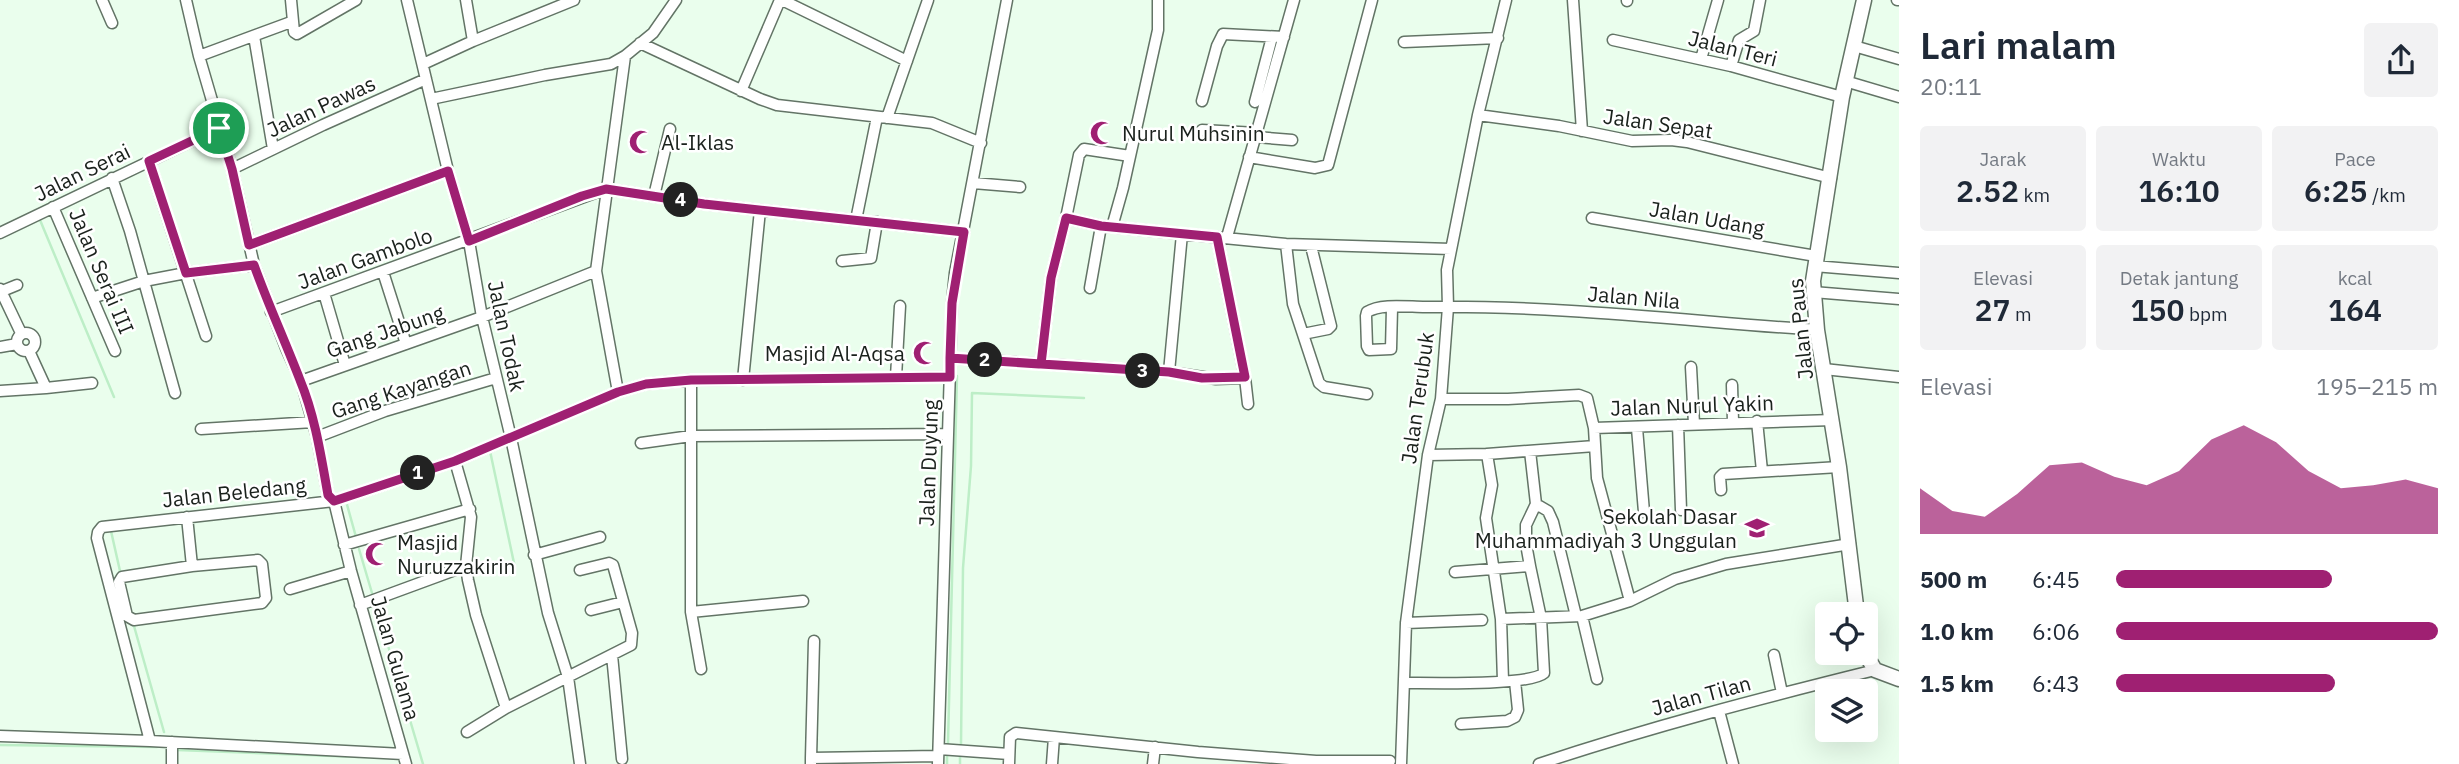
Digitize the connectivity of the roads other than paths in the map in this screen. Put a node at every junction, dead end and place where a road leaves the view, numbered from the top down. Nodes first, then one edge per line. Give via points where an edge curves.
1 (102, 0) edge
2 (186, 0) edge
3 (291, 0) edge
4 (356, 0) edge
5 (407, 0) edge
6 (466, 0) edge
7 (573, 0) edge
8 (676, 0) edge
9 (781, 0) edge
10 (928, 0) edge
11 (1007, 0) edge
12 (1158, 0) edge
13 (1294, 0) edge
14 (1372, 0) edge
15 (1506, 0) edge
16 (1573, 0) edge
17 (1718, 0) edge
18 (1760, 0) edge
19 (1864, 0) edge
20 (550, 6) edge
21 (292, 22) junction
22 (112, 23) dead end
23 (254, 36) junction
24 (1272, 37) junction
25 (1284, 37) junction
26 (1498, 38) junction
27 (1613, 40) dead end
28 (473, 41) junction
29 (1404, 42) dead end
30 (640, 43) junction
31 (1854, 46) junction
32 (199, 56) junction
33 (625, 56) junction
34 (1701, 59) junction
35 (1899, 59) edge
36 (907, 61) junction
37 (422, 64) junction
38 (1731, 66) junction
39 (1268, 75) junction
40 (426, 79) junction
41 (1845, 81) junction
42 (741, 91) junction
43 (1842, 97) junction
44 (1899, 97) edge
45 (431, 99) junction
46 (1202, 101) dead end
47 (1255, 102) dead end
48 (1478, 116) junction
49 (882, 117) junction
50 (219, 128) junction
51 (670, 129) dead end
52 (1202, 130) dead end
53 (1582, 131) junction
54 (1256, 135) junction
55 (1292, 140) dead end
56 (981, 143) junction
57 (273, 149) junction
58 (1130, 156) junction
59 (1249, 158) junction
60 (149, 161) junction
61 (232, 169) junction
62 (448, 171) junction
63 (112, 178) junction
64 (1831, 178) junction
65 (973, 183) junction
66 (1020, 187) dead end
67 (606, 189) junction
68 (654, 196) junction
69 (53, 207) junction
70 (760, 211) junction
71 (1066, 218) junction
72 (1592, 218) dead end
73 (856, 220) junction
74 (877, 222) junction
75 (1106, 226) junction
76 (964, 232) junction
77 (0, 233) edge
78 (1182, 234) junction
79 (1222, 237) junction
80 (469, 241) junction
81 (1286, 244) junction
82 (249, 245) junction
83 (1311, 246) junction
84 (1451, 249) junction
85 (842, 261) dead end
86 (1815, 261) junction
87 (254, 265) junction
88 (596, 271) junction
89 (383, 272) junction
90 (186, 273) junction
91 (1899, 274) edge
92 (144, 281) junction
93 (17, 285) dead end
94 (1090, 288) dead end
95 (0, 291) edge
96 (1813, 292) junction
97 (324, 293) junction
98 (92, 298) junction
99 (1899, 299) edge
100 (900, 306) dead end
101 (1448, 307) junction
102 (1392, 308) dead end
103 (271, 312) junction
104 (482, 317) junction
105 (1817, 330) junction
106 (1303, 334) junction
107 (206, 336) dead end
108 (19, 339) junction
109 (406, 344) junction
110 (0, 347) edge
111 (29, 351) junction
112 (115, 351) dead end
113 (950, 358) junction
114 (1041, 364) junction
115 (345, 365) junction
116 (1691, 368) dead end
117 (1824, 369) junction
118 (1169, 372) junction
119 (896, 377) junction
120 (950, 377) junction
121 (1245, 377) junction
122 (1899, 377) edge
123 (496, 378) junction
124 (691, 380) junction
125 (743, 380) junction
126 (301, 382) junction
127 (92, 383) dead end
128 (1731, 385) dead end
129 (46, 388) junction
130 (0, 391) edge
131 (618, 392) junction
132 (175, 393) dead end
133 (1367, 394) dead end
134 (1441, 399) junction
135 (1248, 404) dead end
136 (1832, 420) junction
137 (1757, 421) junction
138 (313, 422) junction
139 (1733, 422) junction
140 (1694, 424) junction
141 (1678, 425) junction
142 (1594, 428) junction
143 (1637, 428) junction
144 (201, 429) dead end
145 (947, 434) junction
146 (691, 436) junction
147 (317, 437) junction
148 (511, 438) junction
149 (640, 443) dead end
150 (1595, 446) junction
151 (1530, 451) junction
152 (1487, 454) junction
153 (1428, 455) junction
154 (455, 461) junction
155 (1839, 467) junction
156 (1762, 471) junction
157 (1721, 490) dead end
158 (334, 501) junction
159 (1536, 504) junction
160 (470, 509) junction
161 (1681, 510) dead end
162 (1644, 512) dead end
163 (187, 517) junction
164 (600, 537) dead end
165 (1850, 544) junction
166 (344, 545) junction
167 (534, 555) junction
168 (192, 566) junction
169 (466, 566) junction
170 (1530, 566) junction
171 (580, 570) dead end
172 (1492, 570) junction
173 (351, 571) junction
174 (1455, 572) dead end
175 (290, 589) dead end
176 (803, 601) dead end
177 (1630, 601) junction
178 (623, 602) junction
179 (1856, 602) edge
180 (360, 605) junction
181 (591, 610) dead end
182 (691, 611) junction
183 (1579, 616) junction
184 (1541, 618) junction
185 (1501, 619) junction
186 (1482, 620) dead end
187 (1406, 623) junction
188 (814, 640) dead end
189 (611, 655) junction
190 (1774, 655) dead end
191 (1872, 665) edge
192 (701, 669) dead end
193 (1875, 670) junction
194 (568, 677) junction
195 (1597, 678) dead end
196 (1899, 679) edge
197 (1503, 681) junction
198 (1515, 681) junction
199 (1405, 683) junction
200 (1782, 693) junction
201 (506, 708) junction
202 (1719, 711) junction
203 (1461, 724) dead end
204 (467, 732) dead end
205 (0, 736) edge
206 (1054, 737) junction
207 (150, 741) junction
208 (172, 742) junction
209 (1155, 747) junction
210 (1198, 752) junction
211 (938, 756) edge
212 (405, 759) edge
213 (1009, 759) edge
214 (622, 760) dead end
215 (811, 761) edge
216 (1316, 763) edge
217 (1351, 763) edge
218 (1396, 763) edge
219 (172, 764) edge
220 (580, 764) edge
221 (1052, 764) edge
222 (1153, 764) edge
223 (1197, 764) edge
224 (1539, 764) edge
225 (1733, 764) edge

1 - 22 street
2 - 32 street, Jalan Gulama
3 - 21 street
4 - 21 street via 299,33
5 - 37 street, Jalan Todak
6 - 28 street
7 - 20 street
8 - 30 street via 659,26
9 - 36 street
9 - 42 street
10 - 36 street
11 - 56 street, Jalan Duyung
12 - 58 street via 1158,30
13 - 25 street
14 - 59 street via 1328,165 1315,168
15 - 26 street, Jalan Terubuk
16 - 53 street
17 - 34 street
18 - 38 street via 1754,31 1741,38
19 - 31 main road, Jalan Paus
20 - 28 street
21 - 23 street
23 - 32 street
23 - 57 street
24 - 25 street
24 - 39 street
24 - 46 street via 1223,34
25 - 39 street
26 - 29 street
26 - 48 street, Jalan Terubuk
27 - 34 street, Jalan Teri
28 - 37 street
30 - 33 street
30 - 42 street
31 - 35 street
31 - 41 main road, Jalan Paus
32 - 50 street, Jalan Gulama
33 - 45 street via 603,67
33 - 67 street
34 - 38 street, Jalan Teri
36 - 49 street
37 - 40 street, Jalan Todak
38 - 43 street, Jalan Teri
39 - 47 street
39 - 54 street
40 - 45 street, Jalan Todak
40 - 57 street, Jalan Pawas
41 - 43 main road, Jalan Paus
41 - 44 street
42 - 49 street via 785,106
43 - 64 main road, Jalan Paus
45 - 62 street, Jalan Todak
48 - 53 street, Jalan Sepat
48 - 84 street, Jalan Terubuk
49 - 56 street via 932,123
49 - 73 street
50 - 60 street, Jalan Serai
50 - 61 street, Jalan Gulama
51 - 68 street
52 - 54 street
53 - 64 street, Jalan Sepat via 1632,141 1687,142
54 - 55 street
54 - 59 street
56 - 65 street, Jalan Duyung
57 - 61 street, Jalan Pawas
58 - 71 street via 1084,149
58 - 75 street
59 - 79 street
60 - 63 street, Jalan Serai
60 - 90 street
61 - 82 street, Jalan Gulama
62 - 80 street, Jalan Todak
62 - 82 street
63 - 69 street, Jalan Serai
63 - 92 street
64 - 86 main road, Jalan Paus
65 - 66 street
65 - 76 street, Jalan Duyung
67 - 68 street, Jalan Gambolo
67 - 80 street, Jalan Gambolo
67 - 88 street
68 - 70 street, Jalan Gambolo
69 - 77 street, Jalan Serai
69 - 98 street, Jalan Serai III
70 - 73 street, Jalan Gambolo
70 - 125 street
71 - 75 street
71 - 114 street via 1051,278
72 - 86 street, Jalan Udang
73 - 74 street, Jalan Gambolo
74 - 76 street, Jalan Gambolo
74 - 85 street via 872,258
75 - 78 street
75 - 94 street
76 - 113 street, Jalan Duyung via 952,303
78 - 79 street
78 - 118 street
79 - 81 street
79 - 121 street
80 - 89 street, Jalan Gambolo
80 - 104 street, Jalan Todak
81 - 83 street
81 - 106 street via 1290,287
82 - 87 street, Jalan Gulama
83 - 84 street
83 - 106 street via 1331,326
84 - 101 street, Jalan Terubuk
86 - 91 street, Jalan Udang
86 - 96 main road, Jalan Paus
87 - 90 street
87 - 103 street, Jalan Gulama
88 - 104 street, Gang Jabung
88 - 131 street
89 - 97 street, Jalan Gambolo
89 - 109 street
90 - 92 street
90 - 107 street
92 - 98 street
92 - 132 street
93 - 95 street
95 - 108 street
96 - 99 street
96 - 105 main road, Jalan Paus
97 - 103 street, Jalan Gambolo
97 - 115 street
98 - 112 street, Jalan Serai III
100 - 119 street
101 - 102 street, Jalan Nila
101 - 105 street, Jalan Nila via 1526,308
101 - 134 street, Jalan Terubuk
103 - 126 street, Jalan Gulama
104 - 109 street, Gang Jabung
104 - 123 street, Jalan Todak
105 - 117 main road, Jalan Paus
106 - 133 street via 1319,383
108 - 110 street
108 - 111 street via 20,349
108 - 111 street via 31,334 35,338
109 - 115 street, Gang Jabung
111 - 129 street
113 - 114 street
113 - 120 street, Jalan Duyung
114 - 118 street
115 - 126 street, Gang Jabung
116 - 140 street
117 - 122 street
117 - 136 main road, Jalan Paus
118 - 121 street via 1202,378
119 - 120 street, Jalan Beledang
119 - 125 street, Jalan Beledang
120 - 145 street, Jalan Duyung
121 - 135 street
123 - 147 street, Gang Kayangan
123 - 148 street, Jalan Todak
124 - 125 street, Jalan Beledang
124 - 131 street, Jalan Beledang
124 - 146 street
126 - 138 street, Jalan Gulama
127 - 129 street
128 - 139 street
129 - 130 street
131 - 148 street, Jalan Beledang
134 - 142 street via 1584,396 1591,404
134 - 153 street, Jalan Terubuk
136 - 137 street, Jalan Nurul Yakin
136 - 155 main road, Jalan Paus
137 - 139 street, Jalan Nurul Yakin
137 - 156 street
138 - 144 street
138 - 147 street, Jalan Gulama
139 - 140 street, Jalan Nurul Yakin
140 - 141 street, Jalan Nurul Yakin
141 - 143 street, Jalan Nurul Yakin
141 - 161 street
142 - 143 street, Jalan Nurul Yakin
142 - 150 street
143 - 162 street
145 - 146 street
145 - 211 street, Jalan Duyung
146 - 149 street
146 - 182 street
147 - 158 street, Jalan Gulama via 328,495
148 - 154 street, Jalan Beledang
148 - 167 street, Jalan Todak
150 - 151 street
150 - 177 street via 1597,478
151 - 152 street
151 - 159 street
152 - 153 street
152 - 172 street via 1492,485 1485,510
153 - 187 street, Jalan Terubuk
154 - 158 street, Jalan Beledang
154 - 160 street
155 - 156 street
155 - 165 main road, Jalan Paus
156 - 157 street via 1723,474
158 - 163 street, Jalan Beledang
158 - 166 street, Jalan Gulama
159 - 170 street via 1526,525
159 - 183 street via 1548,511 1553,522
160 - 166 street
160 - 169 street
163 - 168 street
163 - 207 street, Jalan Beledang via 107,526 97,535
164 - 167 street
165 - 177 street via 1726,564 1675,579
165 - 179 main road, Jalan Paus
166 - 173 street, Jalan Gulama
167 - 194 street, Jalan Todak
168 - 168 street via 120,578 128,617 134,620 265,602 260,560
169 - 180 street
169 - 201 street via 476,615
170 - 172 street
170 - 184 street
171 - 178 street via 612,564
172 - 174 street
172 - 185 street
173 - 175 street
173 - 180 street, Jalan Gulama
176 - 182 street
177 - 183 street
178 - 181 street
178 - 189 street via 632,641
180 - 212 street, Jalan Gulama
182 - 192 street
183 - 184 street
183 - 195 street
184 - 185 street
184 - 198 street via 1544,673
185 - 197 street
186 - 187 street
187 - 199 street, Jalan Terubuk
188 - 215 street
189 - 194 street
189 - 214 street
190 - 200 street
191 - 193 main road
193 - 196 main road
193 - 200 street, Jalan Tilan
194 - 201 street
194 - 220 street, Jalan Todak
197 - 198 street
197 - 199 street
198 - 203 street via 1516,717
199 - 218 street, Jalan Terubuk
200 - 202 street, Jalan Tilan
201 - 204 street
202 - 224 street, Jalan Tilan
202 - 225 street
205 - 207 street
206 - 209 street
206 - 213 street via 1014,733
206 - 221 street
207 - 208 street
208 - 212 street
208 - 219 street
209 - 210 street
209 - 222 street
210 - 216 street
210 - 223 street
211 - 213 street
211 - 215 street
216 - 217 street
217 - 218 street

